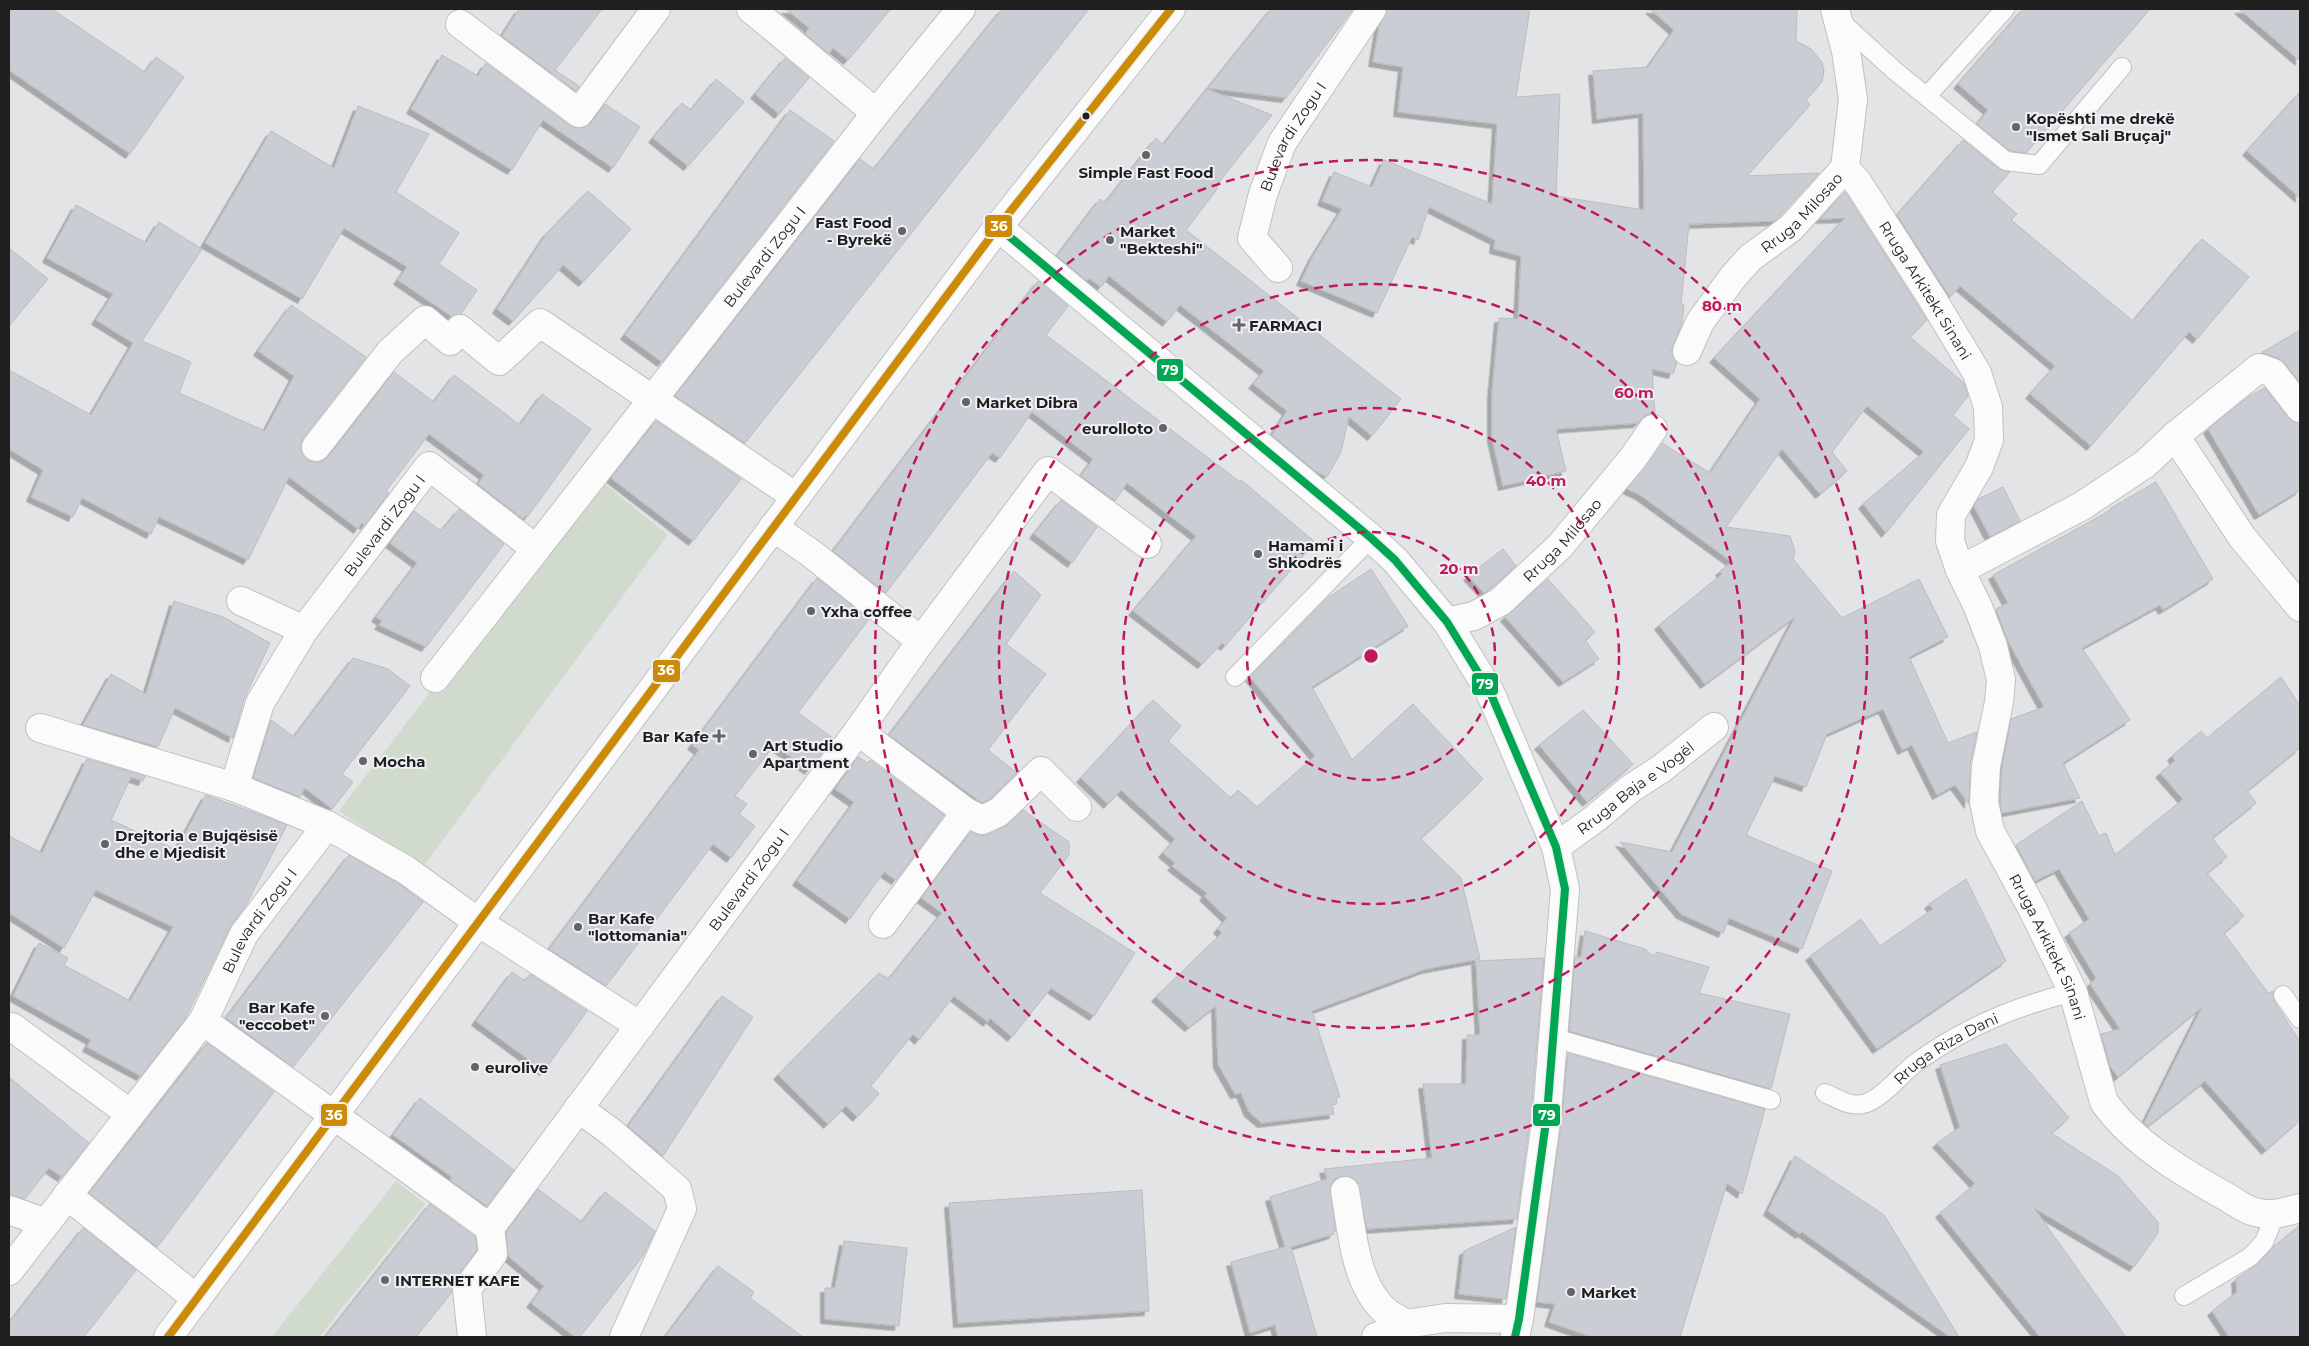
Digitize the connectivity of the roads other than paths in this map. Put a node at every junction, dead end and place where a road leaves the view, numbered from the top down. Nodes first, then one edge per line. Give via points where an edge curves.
1 (656, 9) edge
2 (751, 9) edge
3 (961, 9) edge
4 (1171, 9) edge
5 (1372, 9) edge
6 (2005, 9) edge
7 (1836, 14) edge
8 (460, 24) dead end
9 (2122, 67) dead end
10 (1927, 96) junction
11 (876, 113) junction
12 (1846, 168) junction
13 (998, 227) junction
14 (1278, 268) dead end
15 (1686, 351) dead end
16 (652, 399) junction
17 (2300, 408) edge
18 (1653, 429) dead end
19 (2174, 436) junction
20 (316, 447) dead end
21 (796, 496) junction
22 (773, 527) junction
23 (1372, 538) junction
24 (1147, 544) dead end
25 (536, 550) junction
26 (1960, 570) junction
27 (241, 601) dead end
28 (2300, 607) edge
29 (1447, 622) junction
30 (304, 630) junction
31 (921, 641) junction
32 (1235, 677) dead end
33 (435, 678) dead end
34 (1714, 727) dead end
35 (40, 728) dead end
36 (858, 732) junction
37 (234, 787) junction
38 (1077, 807) dead end
39 (966, 812) junction
40 (327, 825) junction
41 (1556, 847) junction
42 (478, 922) junction
43 (883, 924) dead end
44 (2073, 992) junction
45 (2283, 995) dead end
46 (2300, 1019) edge
47 (203, 1021) junction
48 (640, 1026) junction
49 (12, 1027) dead end
50 (1554, 1038) junction
51 (1825, 1093) dead end
52 (1771, 1100) dead end
53 (578, 1108) junction
54 (130, 1113) junction
55 (334, 1115) junction
56 (1345, 1192) dead end
57 (67, 1195) junction
58 (9, 1210) edge
59 (2288, 1212) edge
60 (46, 1223) junction
61 (490, 1228) junction
62 (9, 1271) edge
63 (2184, 1296) dead end
64 (197, 1299) junction
65 (1406, 1324) junction
66 (1517, 1328) edge
67 (168, 1337) edge
68 (472, 1337) edge
69 (624, 1337) edge
70 (1376, 1337) edge

1 - 8 street via 578,113
2 - 11 street
3 - 11 street, Bulevardi Zogu I
4 - 13 street
5 - 14 street, Bulevardi Zogu I via 1282,143 1263,194 1252,238
6 - 10 lane
7 - 10 lane via 1895,72
7 - 12 street via 1853,99
9 - 10 lane via 2039,165 2006,161
11 - 16 street, Bulevardi Zogu I
12 - 15 street, Rruga Milosao via 1791,228 1750,258 1733,277 1700,322
12 - 26 street, Rruga Arkitekt Sinani via 1977,373 1988,407 1989,440 1979,467 1951,514 1950,541
13 - 21 street
13 - 23 street
16 - 20 street via 540,323 500,360 460,329 450,340 425,320 390,352
16 - 21 street
16 - 25 street, Bulevardi Zogu I
17 - 19 street via 2273,373 2258,368
18 - 29 street, Rruga Milosao via 1560,546 1500,602 1474,616
19 - 26 street via 2145,464 2082,506
19 - 28 street via 2242,537
21 - 22 street
22 - 31 street
22 - 42 street
23 - 29 street via 1395,560
23 - 32 lane
24 - 31 street, Bulevardi Zogu I via 1048,471
25 - 30 street, Bulevardi Zogu I via 429,466
25 - 33 street
26 - 44 street, Rruga Arkitekt Sinani via 1993,646 2001,680 2000,702 1986,766 1984,802 1990,831
27 - 30 street
29 - 41 street via 1490,692
30 - 37 street, Bulevardi Zogu I via 260,703
31 - 36 street, Bulevardi Zogu I
34 - 41 street, Rruga Baja e Vogël
35 - 37 street
36 - 39 street
36 - 48 street, Bulevardi Zogu I
37 - 40 street
38 - 39 street via 1041,771 999,812 982,820
39 - 43 street
40 - 42 street via 406,870
40 - 47 street, Bulevardi Zogu I via 244,934
41 - 50 street via 1565,889
42 - 48 street
42 - 55 street
44 - 51 lane, Rruga Riza Dani via 1982,1021 1917,1062 1871,1101 1850,1105
44 - 59 street, Rruga Arkitekt Sinani via 2104,1102 2114,1117 2198,1181 2254,1212
45 - 46 lane
47 - 54 street, Bulevardi Zogu I
47 - 55 street
48 - 53 street, Bulevardi Zogu I
49 - 54 street
50 - 52 lane
50 - 66 street via 1547,1114
53 - 61 street, Bulevardi Zogu I
53 - 69 street via 677,1189 682,1209
54 - 57 street, Bulevardi Zogu I
55 - 61 street
55 - 64 street
56 - 65 street via 1356,1250 1368,1288 1383,1309
57 - 60 street, Bulevardi Zogu I
57 - 64 street
58 - 60 street
59 - 63 lane via 2250,1257
60 - 62 street, Bulevardi Zogu I
61 - 68 street via 493,1254 468,1289
64 - 67 street
65 - 66 street via 1445,1318
65 - 70 street

